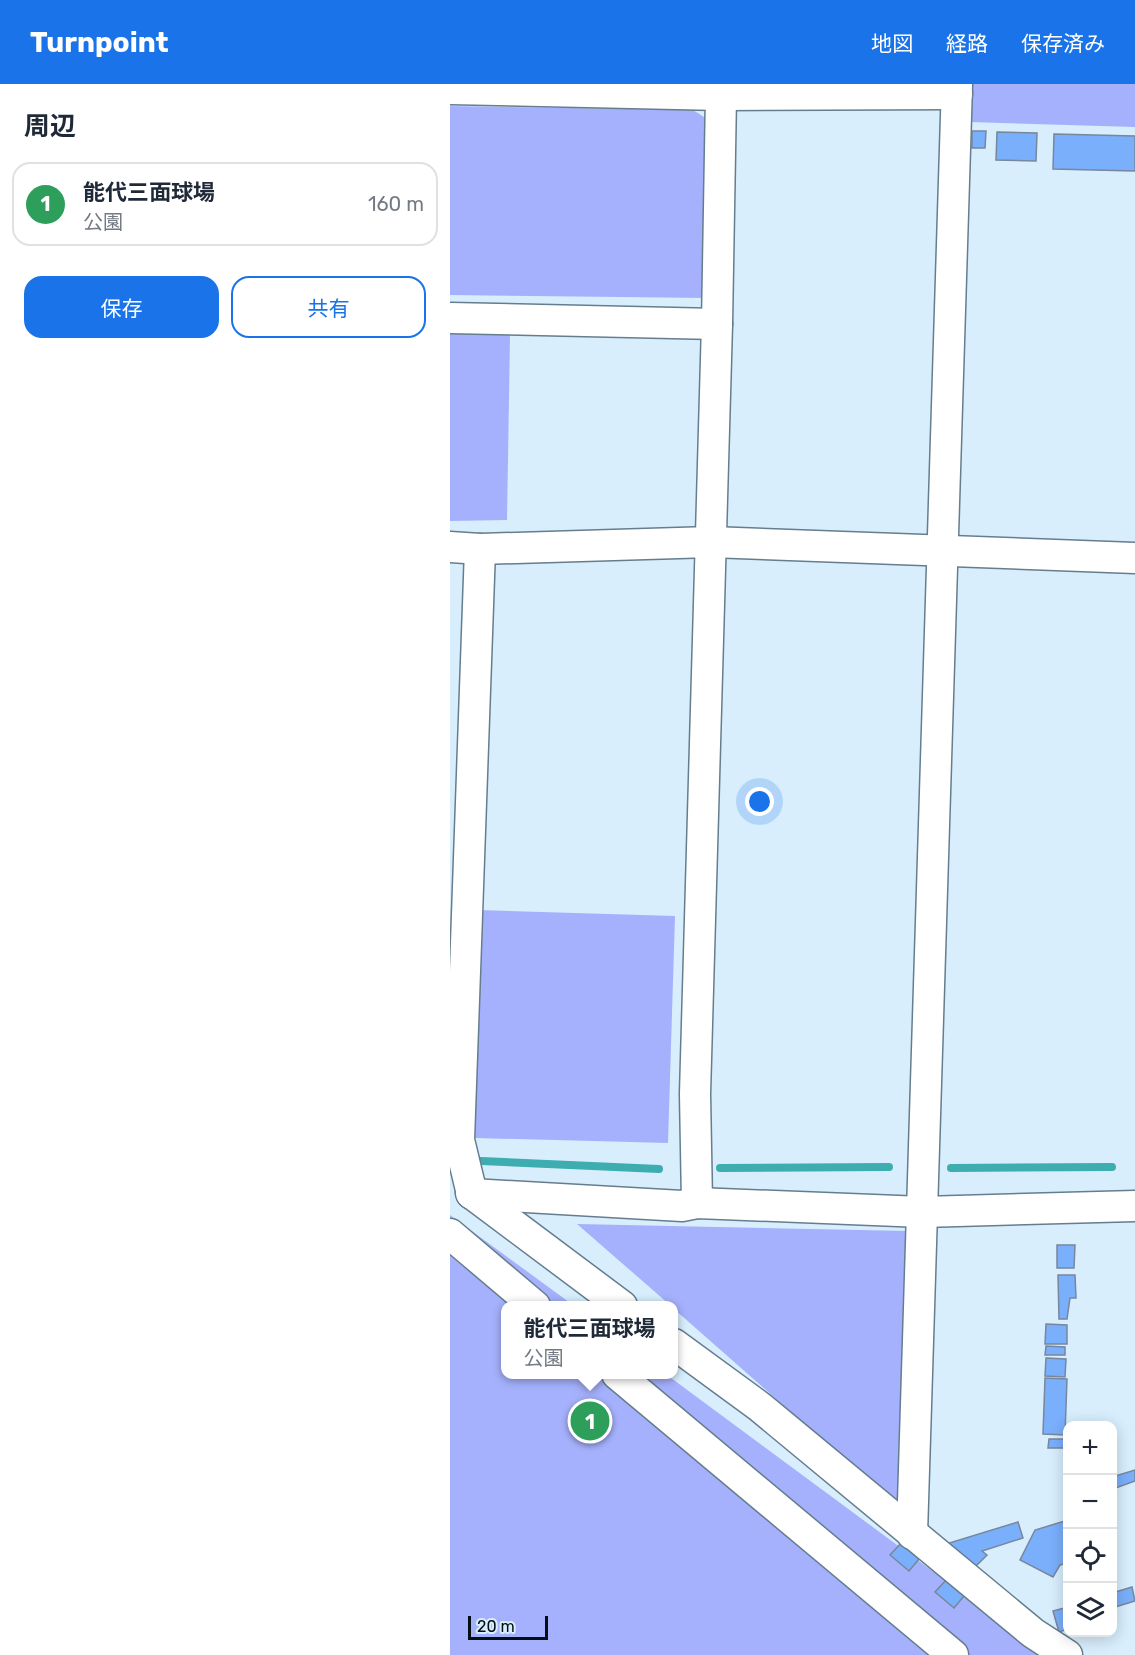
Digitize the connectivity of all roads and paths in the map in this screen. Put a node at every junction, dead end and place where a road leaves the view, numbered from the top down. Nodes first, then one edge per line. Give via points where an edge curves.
1 (450, 89) edge
2 (957, 89) edge
3 (721, 95) junction
4 (450, 318) edge
5 (717, 324) junction
6 (711, 543) junction
7 (450, 547) edge
8 (480, 549) junction
9 (941, 552) junction
10 (1135, 558) edge
11 (450, 1171) edge
12 (472, 1194) junction
13 (697, 1203) junction
14 (1135, 1206) edge
15 (923, 1212) junction
16 (450, 1234) edge
17 (530, 1301) edge
18 (617, 1301) edge
19 (678, 1347) edge
20 (623, 1379) edge
21 (912, 1534) junction
22 (953, 1655) edge
23 (1067, 1655) edge

1 - 3 street
2 - 3 street
2 - 9 street
3 - 5 street
4 - 5 street
5 - 6 street
6 - 8 street
6 - 9 street
6 - 13 street via 695,1094
7 - 8 street
8 - 12 street via 459,1140
9 - 10 street
9 - 15 street
11 - 12 street
12 - 13 street via 682,1206
12 - 18 street
13 - 15 street
14 - 15 street
15 - 21 street
16 - 17 street
19 - 21 street via 760,1407
20 - 22 street
21 - 23 street via 1033,1633

